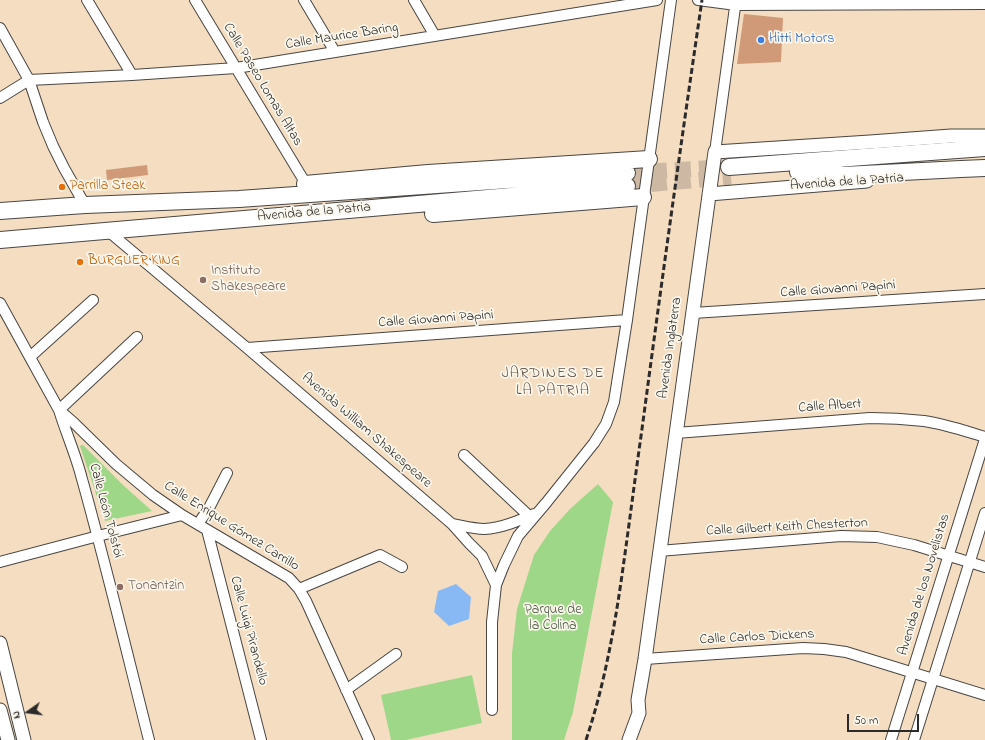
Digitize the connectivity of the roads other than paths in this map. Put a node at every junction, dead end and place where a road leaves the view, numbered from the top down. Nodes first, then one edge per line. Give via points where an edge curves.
1 (87, 0) edge
2 (195, 0) edge
3 (304, 0) edge
4 (414, 0) edge
5 (657, 0) edge
6 (671, 0) edge
7 (698, 0) edge
8 (714, 1) edge
9 (736, 2) edge
10 (985, 4) edge
11 (0, 28) edge
12 (435, 36) junction
13 (335, 52) junction
14 (236, 68) junction
15 (132, 76) junction
16 (29, 80) junction
17 (0, 98) edge
18 (985, 137) edge
19 (985, 148) edge
20 (715, 152) junction
21 (985, 158) edge
22 (649, 159) junction
23 (798, 167) junction
24 (985, 168) edge
25 (730, 172) tunnel mouth
26 (985, 172) edge
27 (306, 184) junction
28 (709, 194) junction
29 (643, 197) junction
30 (226, 199) junction
31 (85, 205) junction
32 (0, 211) edge
33 (0, 221) edge
34 (228, 221) junction
35 (108, 231) junction
36 (0, 240) edge
37 (985, 294) edge
38 (93, 300) dead end
39 (0, 303) edge
40 (692, 313) junction
41 (627, 320) junction
42 (137, 337) dead end
43 (247, 348) junction
44 (30, 357) junction
45 (60, 410) junction
46 (676, 433) junction
47 (985, 438) edge
48 (464, 455) dead end
49 (227, 473) dead end
50 (985, 513) edge
51 (534, 514) junction
52 (182, 515) junction
53 (198, 524) junction
54 (452, 524) junction
55 (474, 528) junction
56 (207, 530) junction
57 (98, 536) junction
58 (469, 542) junction
59 (659, 550) junction
60 (948, 556) junction
61 (0, 562) edge
62 (969, 562) junction
63 (402, 567) dead end
64 (985, 567) edge
65 (496, 585) junction
66 (299, 589) junction
67 (0, 643) edge
68 (396, 654) dead end
69 (645, 659) junction
70 (912, 673) junction
71 (933, 680) junction
72 (346, 690) junction
73 (985, 695) edge
74 (0, 710) edge
75 (492, 710) dead end
76 (629, 738) edge
77 (8, 740) edge
78 (24, 740) edge
79 (149, 740) edge
80 (262, 740) edge
81 (369, 740) edge
82 (891, 740) edge
83 (914, 740) edge

1 - 15 street
2 - 14 street, Calle Paseo Lomas Altas
3 - 13 street
4 - 12 street
5 - 12 street, Calle Maurice Baring
6 - 22 street
7 - 8 street
8 - 9 street
9 - 10 street
9 - 20 street, Avenida Inglaterra
11 - 16 street
12 - 13 street, Calle Maurice Baring
13 - 14 street, Calle Maurice Baring
14 - 15 street, Calle Maurice Baring
14 - 27 street, Calle Paseo Lomas Altas
15 - 16 street, Calle Maurice Baring
16 - 17 street
16 - 31 street via 53,146
18 - 20 street via 951,136
18 - 23 main road
19 - 23 main road, Avenida de la Patria
20 - 28 street, Avenida Inglaterra
21 - 23 main road, Avenida de la Patria
22 - 27 main road via 428,173
22 - 29 street
23 - 24 main road via 844,175
23 - 25 main road, Avenida de la Patria
26 - 28 street, Avenida de la Patria
27 - 30 main road
28 - 40 street, Avenida Inglaterra
29 - 34 main road via 304,223
29 - 41 street
30 - 31 main road, Avenida de la Patria
30 - 34 main road, Avenida de la Patria via 550,177 627,180
31 - 32 main road, Avenida de la Patria
31 - 33 main road via 65,215
34 - 35 main road, Avenida de la Patria
35 - 36 main road, Avenida de la Patria
35 - 43 street, Avenida William Shakespeare
37 - 40 street, Calle Giovanni Papini
38 - 44 street
39 - 44 street, Calle León Tolstói
40 - 46 street, Avenida Inglaterra
41 - 43 street, Calle Giovanni Papini
41 - 51 street via 614,402 606,424 594,443
42 - 45 street
43 - 54 street, Avenida William Shakespeare
44 - 45 street, Calle León Tolstói
45 - 52 street, Calle Enrique Gómez Carrillo via 116,464
45 - 57 street, Calle León Tolstói via 82,476
46 - 47 street, Calle Albert via 895,418 952,427
46 - 59 street, Avenida Inglaterra
47 - 60 street, Avenida de los Novelistas
48 - 51 street
49 - 53 street
50 - 62 street
51 - 55 street via 508,525
51 - 65 street via 518,536
52 - 53 street, Calle Enrique Gómez Carrillo
52 - 57 street
53 - 56 street, Calle Enrique Gómez Carrillo
54 - 55 street
54 - 58 street, Avenida William Shakespeare
55 - 58 street via 465,534
56 - 66 street, Calle Enrique Gómez Carrillo via 288,578
56 - 80 street, Calle Luigi Pirandello
57 - 61 street
57 - 79 street, Calle León Tolstói
58 - 65 street, Avenida William Shakespeare via 482,556
59 - 60 street, Calle Gilbert Keith Chesterton via 841,536 877,537
59 - 69 street, Avenida Inglaterra
60 - 62 street, Calle Gilbert Keith Chesterton
60 - 70 street, Avenida de los Novelistas
62 - 64 street, Calle Gilbert Keith Chesterton
62 - 71 street
63 - 66 street via 380,555
65 - 75 street via 492,622
66 - 72 street, Calle Enrique Gómez Carrillo
67 - 78 street
68 - 72 street
69 - 70 street, Calle Carlos Dickens via 803,648 824,649 846,652
69 - 76 street, Avenida Inglaterra
70 - 71 street, Calle Carlos Dickens
70 - 82 street, Avenida de los Novelistas
71 - 73 street, Calle Carlos Dickens
71 - 83 street
72 - 81 street, Calle Enrique Gómez Carrillo
74 - 77 street

